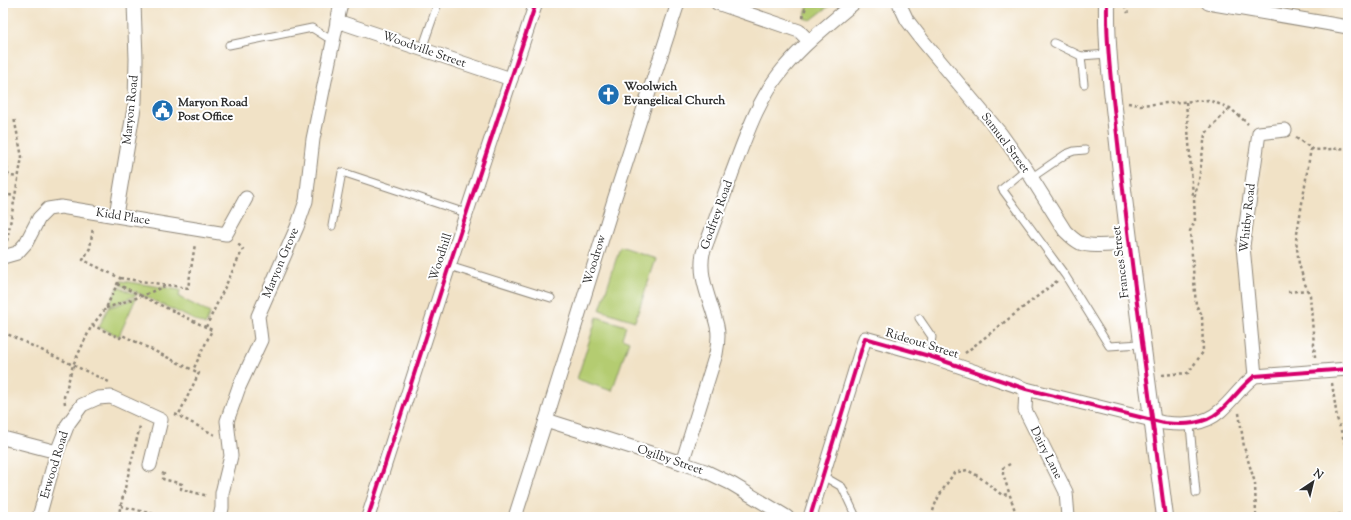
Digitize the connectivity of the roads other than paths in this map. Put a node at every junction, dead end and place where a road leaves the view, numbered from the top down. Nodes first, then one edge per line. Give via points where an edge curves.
1 (134, 3) edge
2 (341, 3) edge
3 (438, 3) edge
4 (536, 3) edge
5 (678, 3) edge
6 (717, 3) edge
7 (854, 3) edge
8 (899, 3) edge
9 (1107, 3) edge
10 (1208, 3) edge
11 (1242, 6) edge
12 (337, 21) junction
13 (1348, 27) edge
14 (333, 41) junction
15 (809, 41) junction
16 (1054, 42) dead end
17 (229, 45) dead end
18 (422, 49) junction
19 (1108, 54) junction
20 (1081, 56) junction
21 (511, 79) junction
22 (1084, 84) dead end
23 (1284, 130) road end
24 (1085, 150) dead end
25 (1029, 174) junction
26 (246, 198) dead end
27 (466, 213) junction
28 (116, 215) junction
29 (332, 226) dead end
30 (1129, 244) junction
31 (4, 257) edge
32 (449, 266) junction
33 (551, 298) dead end
34 (919, 318) dead end
35 (1141, 344) junction
36 (930, 356) junction
37 (1348, 368) edge
38 (1255, 376) junction
39 (1026, 389) junction
40 (546, 420) junction
41 (1152, 420) junction
42 (1190, 425) junction
43 (3, 438) edge
44 (57, 452) junction
45 (682, 462) junction
46 (148, 468) road end
47 (823, 476) junction
48 (1196, 493) dead end
49 (784, 516) edge
50 (39, 517) edge
51 (220, 517) edge
52 (368, 517) edge
53 (515, 517) edge
54 (810, 517) edge
55 (856, 517) edge
56 (1068, 517) edge
57 (1165, 517) edge

1 - 28 street, Maryon Road via 134,102
2 - 12 street, Maryon Grove
3 - 18 lane
4 - 21 street, Woodhill
5 - 40 street, Woodrow
6 - 15 street via 799,31
7 - 15 street, Godfrey Road
8 - 25 street, Samuel Street via 907,20 1001,134
9 - 19 street, Frances Street
10 - 11 street
11 - 13 street
12 - 14 street, Maryon Grove
12 - 18 street, Woodville Street
14 - 17 lane via 312,28
14 - 51 street, Maryon Grove via 313,139 306,201 258,316 261,340 239,387 227,421 231,456 222,493
15 - 45 street, Godfrey Road via 782,70 757,110 704,253 701,263 702,275 717,327 718,340 716,354
16 - 20 lane
18 - 21 street, Woodville Street
19 - 20 lane
19 - 30 street, Frances Street
20 - 22 lane
21 - 27 street, Woodhill
23 - 38 street, Whitby Road via 1259,133 1243,246
24 - 25 lane via 1066,154
25 - 30 street, Samuel Street via 1065,231 1073,239 1091,245
25 - 35 lane via 1002,190 1065,275 1109,346
26 - 28 street, Kidd Place via 226,234
27 - 29 lane via 342,172
27 - 32 street, Woodhill
28 - 31 street, Kidd Place via 61,207 48,208 39,218 26,243 17,253
30 - 35 street, Frances Street
32 - 33 lane
32 - 52 street, Woodhill
34 - 36 lane via 932,337
35 - 41 street, Frances Street
36 - 39 street, Rideout Street
36 - 47 street, Rideout Street via 865,338
37 - 38 street
38 - 42 street via 1246,382 1220,411
39 - 41 street, Rideout Street
39 - 56 street, Dairy Lane via 1024,410 1066,492
40 - 45 street, Ogilby Street
40 - 53 street, Woodrow
41 - 42 street, Rideout Street
41 - 57 street, Frances Street
42 - 48 lane
43 - 44 street
44 - 46 street, Erwood Road via 68,424 82,406 98,398 111,397 161,420
44 - 50 street, Erwood Road
45 - 49 street, Ogilby Street via 732,484
47 - 54 street, Rideout Street
47 - 55 lane via 842,487

